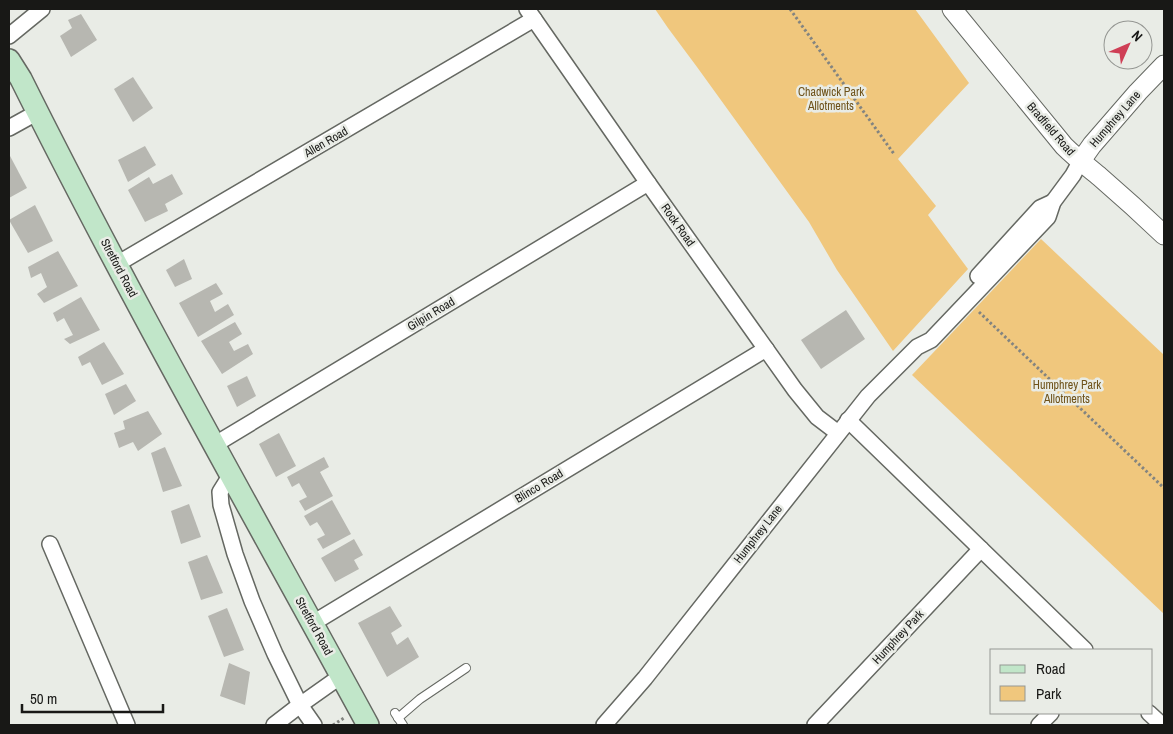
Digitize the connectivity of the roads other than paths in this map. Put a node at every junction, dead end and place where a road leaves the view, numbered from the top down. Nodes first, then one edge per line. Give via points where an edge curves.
1 (42, 9) edge
2 (952, 9) edge
3 (531, 14) edge
4 (9, 36) edge
5 (9, 60) edge
6 (1164, 65) edge
7 (38, 112) junction
8 (9, 128) edge
9 (1080, 162) junction
10 (648, 183) junction
11 (1053, 202) junction
12 (1164, 235) edge
13 (117, 264) junction
14 (918, 347) junction
15 (766, 349) junction
16 (848, 420) junction
17 (838, 433) junction
18 (214, 445) junction
19 (230, 476) junction
20 (50, 544) dead end
21 (981, 549) junction
22 (312, 623) junction
23 (1084, 649) edge
24 (466, 668) dead end
25 (341, 676) junction
26 (300, 705) junction
27 (1050, 714) edge
28 (399, 719) edge
29 (127, 725) edge
30 (274, 725) edge
31 (314, 725) edge
32 (368, 725) edge
33 (604, 725) edge
34 (815, 725) edge
35 (1039, 725) edge

1 - 4 street
2 - 9 street, Bradfield Road
3 - 10 street, Rock Road
3 - 13 street, Allen Road
5 - 7 main road, Stretford Road
6 - 9 street, Humphrey Lane
7 - 8 street
7 - 13 main road, Stretford Road
9 - 11 street, Humphrey Lane
9 - 12 street, Bradfield Road
10 - 15 street, Rock Road
10 - 18 street, Gilpin Road
11 - 14 street, Humphrey Lane via 1040,208 925,334
11 - 14 street, Humphrey Lane via 1048,217 931,340
13 - 18 main road, Stretford Road
14 - 16 street, Humphrey Lane via 873,390
15 - 17 street, Rock Road via 817,418
15 - 22 street, Blinco Road
16 - 17 street, Humphrey Lane
16 - 21 street
17 - 33 street, Humphrey Lane via 645,678
18 - 19 main road, Stretford Road
19 - 22 main road, Stretford Road
19 - 26 street via 220,492 235,554 252,601
20 - 29 street
21 - 23 street
21 - 34 street, Humphrey Park
22 - 25 main road, Stretford Road
24 - 28 lane via 420,699
25 - 26 street
25 - 32 main road, Stretford Road
26 - 30 street
26 - 31 street
27 - 35 street

